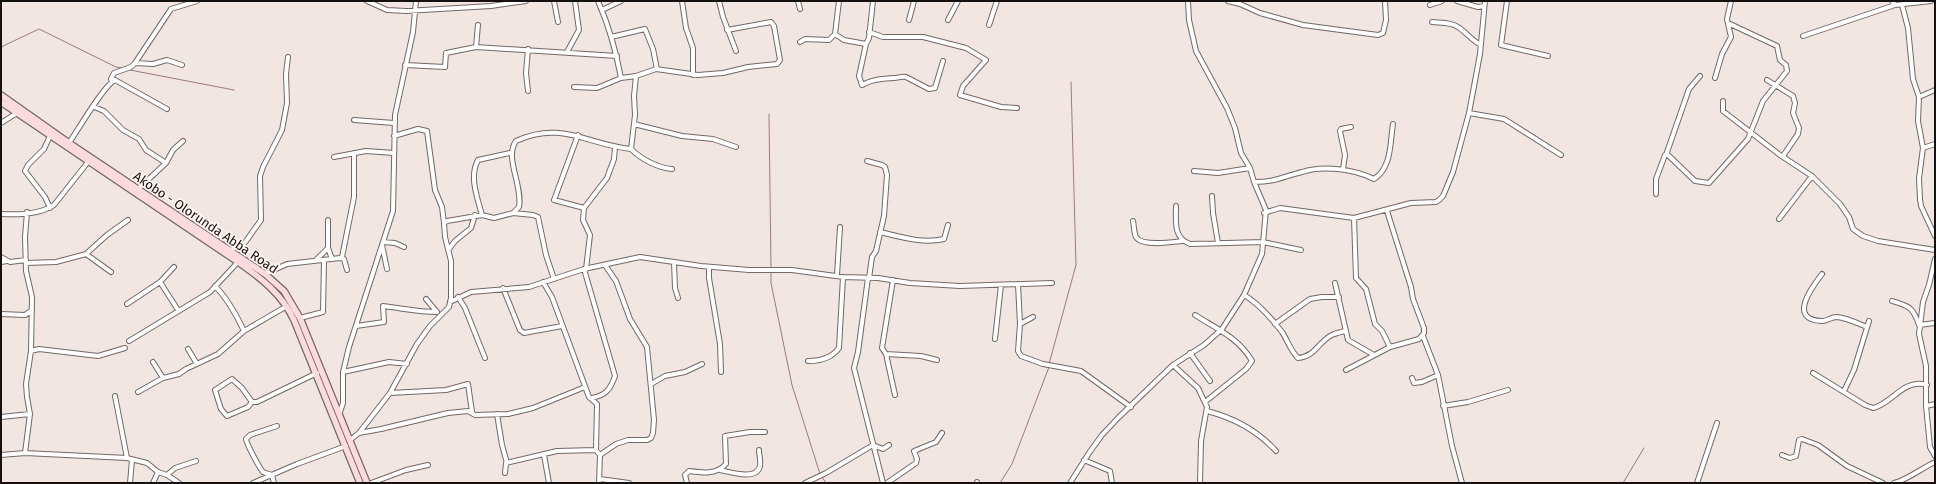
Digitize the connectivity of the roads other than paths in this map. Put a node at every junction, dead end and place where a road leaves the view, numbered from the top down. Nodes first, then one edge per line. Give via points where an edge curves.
1 (197, 1) edge
2 (367, 1) edge
3 (416, 1) edge
4 (526, 1) edge
5 (554, 1) edge
6 (575, 1) edge
7 (598, 1) edge
8 (621, 1) edge
9 (682, 1) edge
10 (719, 1) edge
11 (798, 1) edge
12 (839, 1) edge
13 (873, 1) edge
14 (914, 1) edge
15 (958, 1) edge
16 (997, 1) edge
17 (1189, 1) edge
18 (1228, 1) edge
19 (1385, 1) edge
20 (1442, 1) edge
21 (1457, 1) edge
22 (1485, 1) edge
23 (1507, 1) edge
24 (1731, 1) edge
25 (1932, 1) edge
26 (1894, 3) edge
27 (1430, 5) dead end
28 (1902, 5) junction
29 (1484, 6) junction
30 (800, 9) dead end
31 (602, 10) junction
32 (414, 11) junction
33 (909, 20) dead end
34 (948, 20) dead end
35 (558, 22) dead end
36 (1432, 22) dead end
37 (1728, 23) junction
38 (478, 25) dead end
39 (989, 25) dead end
40 (727, 30) junction
41 (869, 32) junction
42 (835, 34) junction
43 (1803, 36) dead end
44 (611, 37) junction
45 (800, 42) dead end
46 (866, 44) junction
47 (1481, 45) junction
48 (476, 47) junction
49 (528, 49) junction
50 (736, 51) dead end
51 (567, 52) junction
52 (617, 56) junction
53 (1548, 56) dead end
54 (288, 57) dead end
55 (943, 61) dead end
56 (135, 63) junction
57 (182, 65) dead end
58 (405, 66) junction
59 (658, 69) junction
60 (693, 75) junction
61 (636, 76) junction
62 (1700, 76) dead end
63 (621, 78) junction
64 (1715, 78) dead end
65 (1767, 80) dead end
66 (112, 82) junction
67 (1775, 85) junction
68 (574, 87) dead end
69 (1935, 90) edge
70 (528, 92) dead end
71 (1, 95) edge
72 (1919, 97) junction
73 (1723, 101) dead end
74 (1, 102) edge
75 (94, 107) junction
76 (1017, 108) dead end
77 (167, 109) dead end
78 (1469, 112) junction
79 (16, 113) junction
80 (354, 120) dead end
81 (1, 123) edge
82 (394, 123) junction
83 (634, 124) junction
84 (1393, 124) dead end
85 (1351, 127) dead end
86 (1750, 133) junction
87 (578, 135) junction
88 (50, 136) junction
89 (394, 136) junction
90 (183, 141) dead end
91 (69, 143) junction
92 (1935, 144) edge
93 (736, 147) dead end
94 (615, 148) junction
95 (1923, 148) junction
96 (631, 149) junction
97 (354, 153) junction
98 (394, 153) junction
99 (510, 153) junction
100 (1561, 155) dead end
101 (1666, 155) junction
102 (1782, 156) junction
103 (334, 157) dead end
104 (867, 161) dead end
105 (88, 162) junction
106 (166, 163) junction
107 (1250, 168) junction
108 (672, 169) dead end
109 (1343, 169) junction
110 (1194, 171) dead end
111 (1812, 176) junction
112 (1254, 182) junction
113 (138, 189) junction
114 (1656, 194) dead end
115 (1212, 196) dead end
116 (145, 197) junction
117 (1176, 206) dead end
118 (50, 208) junction
119 (584, 208) junction
120 (1387, 211) junction
121 (27, 212) junction
122 (513, 213) junction
123 (1264, 213) junction
124 (1, 214) edge
125 (475, 215) junction
126 (482, 215) junction
127 (1354, 218) junction
128 (1779, 219) dead end
129 (128, 220) dead end
130 (328, 220) dead end
131 (1133, 221) dead end
132 (444, 224) junction
133 (948, 225) dead end
134 (840, 227) dead end
135 (1933, 229) edge
136 (880, 232) junction
137 (1935, 236) edge
138 (1182, 241) junction
139 (1263, 242) junction
140 (1218, 243) junction
141 (382, 244) junction
142 (404, 246) dead end
143 (328, 248) junction
144 (449, 248) junction
145 (230, 250) junction
146 (1301, 250) dead end
147 (1935, 250) edge
148 (86, 254) junction
149 (1, 257) edge
150 (342, 258) junction
151 (1935, 258) edge
152 (332, 259) junction
153 (315, 260) junction
154 (324, 260) junction
155 (8, 261) junction
156 (1, 262) edge
157 (26, 262) junction
158 (238, 262) junction
159 (674, 262) junction
160 (605, 265) junction
161 (709, 267) junction
162 (174, 268) dead end
163 (387, 269) dead end
164 (585, 269) junction
165 (347, 270) dead end
166 (111, 272) dead end
167 (265, 274) junction
168 (1822, 274) dead end
169 (837, 275) junction
170 (843, 277) junction
171 (869, 278) junction
172 (554, 279) junction
173 (893, 280) junction
174 (160, 282) junction
175 (543, 282) junction
176 (1052, 283) dead end
177 (1335, 283) dead end
178 (1001, 284) junction
179 (1018, 284) junction
180 (215, 286) junction
181 (503, 288) junction
182 (1244, 295) junction
183 (1339, 297) junction
184 (426, 298) dead end
185 (458, 298) junction
186 (678, 298) dead end
187 (451, 300) junction
188 (1892, 301) dead end
189 (127, 304) dead end
190 (287, 306) junction
191 (32, 310) junction
192 (178, 310) junction
193 (439, 313) junction
194 (1, 314) edge
195 (1195, 315) dead end
196 (1033, 317) dead end
197 (300, 318) junction
198 (1869, 320) dead end
199 (1020, 324) junction
200 (1275, 324) junction
201 (1935, 324) edge
202 (1919, 325) junction
203 (356, 326) junction
204 (562, 326) junction
205 (1867, 326) junction
206 (1222, 329) junction
207 (244, 331) junction
208 (1345, 331) junction
209 (1423, 336) junction
210 (995, 339) dead end
211 (129, 341) dead end
212 (1390, 347) junction
213 (125, 348) dead end
214 (188, 349) dead end
215 (31, 351) junction
216 (1190, 353) junction
217 (886, 354) junction
218 (1374, 355) junction
219 (485, 358) dead end
220 (937, 360) dead end
221 (808, 361) dead end
222 (153, 362) dead end
223 (197, 364) junction
224 (406, 364) junction
225 (702, 364) dead end
226 (1173, 365) junction
227 (1346, 370) dead end
228 (343, 372) junction
229 (721, 372) dead end
230 (317, 373) junction
231 (1813, 373) dead end
232 (1438, 375) junction
233 (163, 378) junction
234 (1412, 378) dead end
235 (1210, 381) dead end
236 (651, 384) junction
237 (1927, 385) junction
238 (585, 387) junction
239 (1508, 390) dead end
240 (1844, 391) junction
241 (138, 392) dead end
242 (390, 393) junction
243 (895, 395) dead end
244 (115, 396) dead end
245 (592, 398) junction
246 (252, 402) junction
247 (1205, 402) junction
248 (1935, 404) edge
249 (1131, 406) junction
250 (1443, 406) junction
251 (1926, 406) junction
252 (1207, 411) junction
253 (472, 412) junction
254 (30, 414) junction
255 (339, 414) junction
256 (497, 414) junction
257 (1, 417) edge
258 (1717, 423) dead end
259 (277, 426) dead end
260 (359, 432) junction
261 (765, 432) dead end
262 (942, 433) dead end
263 (350, 440) junction
264 (873, 445) junction
265 (889, 445) dead end
266 (346, 446) junction
267 (596, 450) junction
268 (759, 450) dead end
269 (1276, 451) dead end
270 (25, 453) junction
271 (1, 455) edge
272 (544, 455) junction
273 (600, 455) junction
274 (1782, 455) dead end
275 (1935, 456) edge
276 (127, 458) junction
277 (132, 460) junction
278 (1084, 460) junction
279 (196, 461) dead end
280 (1935, 462) edge
281 (507, 463) junction
282 (428, 465) dead end
283 (720, 470) junction
284 (158, 472) junction
285 (506, 473) dead end
286 (168, 475) junction
287 (272, 476) junction
288 (600, 481) edge
289 (130, 483) edge
290 (154, 483) edge
291 (179, 483) edge
292 (253, 483) edge
293 (274, 483) edge
294 (360, 483) edge
295 (367, 483) edge
296 (371, 483) edge
297 (549, 483) edge
298 (629, 483) edge
299 (687, 483) edge
300 (805, 483) edge
301 (882, 483) edge
302 (887, 483) edge
303 (1070, 483) edge
304 (1112, 483) edge
305 (1200, 483) edge
306 (1462, 483) edge
307 (1697, 483) edge
308 (1883, 483) edge
309 (1894, 483) edge

1 - 56 street via 171,9
2 - 32 street via 387,10
3 - 32 street
4 - 32 street
5 - 35 street
6 - 51 street via 579,30
7 - 31 street
8 - 31 street
9 - 60 street via 686,28 693,48
10 - 40 street
11 - 30 street
12 - 42 street
13 - 41 street
14 - 33 street
15 - 34 street
16 - 39 street
17 - 107 street via 1190,25 1196,51 1227,108 1241,153
18 - 19 street via 1303,25 1378,35 1383,32 1386,20
20 - 27 street
21 - 29 street via 1478,7
22 - 29 street
23 - 53 street via 1501,45
24 - 37 street via 1727,14
25 - 28 street
26 - 28 street
26 - 43 street
28 - 72 street via 1908,28 1913,79
29 - 47 street
31 - 44 street
32 - 58 street via 413,32
36 - 47 street via 1458,27 1471,40
37 - 64 street via 1731,37 1722,54
37 - 67 street via 1777,46 1780,60 1786,65 1787,71
38 - 48 street
40 - 50 street
40 - 60 street via 771,22 780,60 777,64
41 - 46 street
41 - 76 street via 883,37 924,37 975,52 986,60 963,86 960,95 1001,107
42 - 45 street via 829,40 805,39
42 - 46 street via 844,40
44 - 52 street
44 - 59 street via 645,29
46 - 55 street via 859,76 862,85 880,78 902,76 934,88
47 - 78 street
48 - 49 street
48 - 58 street via 446,53 445,67
49 - 51 street
49 - 70 street
51 - 52 street
52 - 63 street
54 - 145 street via 287,103 282,130 260,176 261,220 244,244
56 - 57 street via 153,64 167,60
56 - 66 street via 114,73
58 - 82 street
59 - 60 street
59 - 61 street
61 - 63 street
61 - 83 street
62 - 101 street via 1689,89
63 - 68 street via 597,88
65 - 67 street
66 - 75 street
66 - 77 street via 118,81
67 - 86 street via 1763,101
67 - 102 street via 1793,96 1793,113 1799,128 1798,134
69 - 72 street
71 - 91 main road, Akobo - Olorunda Abba Road
72 - 95 street via 1918,121
73 - 86 street via 1723,111
74 - 79 main road, Akobo - Olorunda Abba Road
75 - 91 street
75 - 106 street via 104,111 123,130 139,139 146,150
78 - 100 street via 1504,119
78 - 120 street via 1453,172 1443,196 1436,202 1411,203
79 - 81 street
79 - 88 main road, Akobo - Olorunda Abba Road
80 - 82 street
82 - 89 street
83 - 93 street via 682,136 713,139
83 - 96 street
84 - 109 street via 1389,155 1379,176 1374,179
85 - 109 street via 1340,131 1345,155
86 - 101 street via 1743,146 1709,183 1695,181
86 - 102 street
87 - 94 street
87 - 99 street via 558,133 530,136 516,141
87 - 119 street via 554,200
88 - 105 main road, Akobo - Olorunda Abba Road
88 - 118 street via 44,149 25,171 45,197
89 - 98 street
89 - 132 street via 418,129 427,131 435,190 442,207
90 - 106 street via 173,150
91 - 113 main road, Akobo - Olorunda Abba Road
92 - 95 street
94 - 96 street
94 - 119 street via 607,178
95 - 135 street via 1919,178 1920,199
96 - 108 street via 638,156
97 - 98 street
97 - 103 street
97 - 150 street via 354,197
98 - 141 street via 393,211
99 - 122 street via 520,191 519,207
99 - 126 street via 478,160 474,168 475,188
101 - 114 street via 1661,161 1656,179
102 - 111 street
104 - 136 street via 882,165 886,171 885,210
105 - 116 main road, Akobo - Olorunda Abba Road
105 - 118 street
106 - 113 street
107 - 110 street via 1218,173
107 - 112 street
109 - 112 street via 1308,170 1280,180
111 - 128 street
111 - 147 street via 1840,204 1849,216 1853,229 1863,236 1878,241
112 - 123 street via 1266,210
113 - 116 main road, Akobo - Olorunda Abba Road
115 - 140 street
116 - 145 main road, Akobo - Olorunda Abba Road
116 - 158 main road, Akobo - Olorunda Abba Road
117 - 138 street via 1178,236
118 - 121 street
119 - 164 street via 584,220 590,235
120 - 127 street
120 - 209 street via 1424,328
121 - 124 street
121 - 157 street
122 - 126 street via 494,218
122 - 172 street via 538,218
123 - 127 street via 1280,208
123 - 139 street
125 - 126 street
125 - 132 street via 447,221
125 - 144 street via 471,228
127 - 212 street via 1356,278 1366,289 1376,324 1382,330
129 - 148 street
130 - 143 street
131 - 138 street via 1139,240 1160,244
132 - 144 street
133 - 136 street via 944,239 931,242
134 - 169 street
135 - 137 street
136 - 171 street
138 - 140 street via 1190,244
139 - 140 street
139 - 146 street
139 - 182 street via 1262,254
141 - 142 street via 395,243
141 - 163 street
141 - 203 street
143 - 152 street
143 - 153 street
144 - 187 street
145 - 167 main road, Akobo - Olorunda Abba Road
148 - 157 street via 56,262
148 - 166 street
149 - 155 street
150 - 152 street
150 - 165 street
151 - 202 street
152 - 154 street
153 - 154 street
153 - 167 street via 287,264
154 - 197 street via 323,312
155 - 156 street
155 - 157 street
157 - 191 street via 27,278 32,290
158 - 180 street
158 - 190 main road, Akobo - Olorunda Abba Road via 261,278
159 - 160 street via 640,257
159 - 161 street
159 - 186 street
160 - 164 street
160 - 236 street via 614,277 630,319 646,347
161 - 169 street via 792,270
161 - 229 street via 720,344
162 - 174 street
164 - 172 street
164 - 245 street via 615,376 610,390
167 - 197 main road, Akobo - Olorunda Abba Road via 284,292
168 - 205 street via 1806,297 1805,312 1809,317 1821,321 1831,317 1839,318
169 - 170 street
170 - 171 street
170 - 221 street via 839,348 824,360
171 - 173 street
171 - 264 street via 854,364
172 - 175 street
173 - 178 street via 960,286
173 - 217 street via 882,348
174 - 189 street
174 - 192 street
175 - 181 street via 523,288
175 - 204 street via 552,297
176 - 179 street
177 - 183 street
178 - 179 street
178 - 210 street
179 - 199 street
180 - 192 street via 200,299
180 - 207 street via 224,294
181 - 185 street via 471,292
181 - 204 street via 520,330 524,332
182 - 200 street
182 - 206 street
183 - 200 street via 1322,296 1310,299
183 - 208 street
184 - 193 street
185 - 187 street
185 - 219 street via 465,308
187 - 193 street via 449,307
188 - 202 street via 1908,306 1915,313
190 - 207 street
190 - 230 main road, Akobo - Olorunda Abba Road
191 - 194 street via 26,315
191 - 215 street
192 - 211 street
193 - 203 street via 383,306 384,322
193 - 224 street
195 - 206 street
196 - 199 street
197 - 255 main road, Akobo - Olorunda Abba Road
198 - 205 street
199 - 249 street via 1018,351 1021,356 1043,364 1081,371
200 - 208 street via 1298,358 1318,348 1331,335
201 - 202 street
202 - 237 street
203 - 228 street
204 - 238 street
205 - 240 street via 1860,353
206 - 216 street
206 - 247 street via 1240,344 1252,363
207 - 223 street via 221,353
208 - 218 street via 1348,340
209 - 212 street
209 - 232 street
212 - 218 street
213 - 215 street via 98,356 39,349
214 - 223 street
215 - 254 street via 26,384
216 - 226 street
216 - 235 street
217 - 220 street via 921,356
217 - 243 street
218 - 227 street
222 - 233 street
223 - 233 street via 179,374
224 - 228 street via 389,362
224 - 242 street
225 - 236 street via 684,372 665,376
226 - 247 street via 1198,388
226 - 249 street
228 - 255 street via 343,403
230 - 246 street via 266,399
230 - 266 main road, Akobo - Olorunda Abba Road
231 - 240 street
232 - 234 street via 1414,383
232 - 250 street
233 - 241 street
236 - 273 street via 654,420 651,438 628,440 616,444
237 - 240 street via 1911,385 1875,408 1864,405
237 - 251 street
238 - 245 street
238 - 256 street via 533,408
239 - 250 street via 1468,402
242 - 253 street via 446,390 468,384
242 - 260 street
244 - 276 street
245 - 267 street via 597,404
246 - 246 street via 232,379 215,390 221,409 227,416 248,407
247 - 252 street
248 - 251 street
249 - 278 street via 1102,434
250 - 306 street
251 - 275 street via 1930,447
252 - 269 street via 1233,419 1266,440
252 - 305 street via 1201,441
253 - 256 street via 475,415
253 - 260 street via 448,413
254 - 257 street
254 - 270 street
255 - 263 main road, Akobo - Olorunda Abba Road
256 - 281 street
258 - 307 street
259 - 287 street via 250,435 246,439 246,444 262,471
260 - 263 street
261 - 283 street via 725,436 726,464
262 - 302 street via 936,442 914,451 916,463
263 - 295 main road, Akobo - Olorunda Abba Road
264 - 265 street via 883,449
264 - 300 street
264 - 301 street
266 - 287 street
266 - 294 main road, Akobo - Olorunda Abba Road
267 - 272 street via 557,451
267 - 273 street
268 - 283 street via 761,464 753,473 748,475
270 - 271 street
270 - 276 street
272 - 281 street
272 - 297 street
273 - 288 street
274 - 308 street via 1790,458 1796,456 1802,439 1818,445 1847,466
276 - 277 street
277 - 284 street via 147,463
277 - 289 street
278 - 303 street
278 - 304 street via 1110,471
279 - 286 street via 175,468
280 - 309 street
281 - 285 street
282 - 296 street
283 - 299 street via 707,473 689,471 685,475
284 - 286 street
284 - 290 street
286 - 291 street
287 - 292 street
287 - 293 street
288 - 298 street

